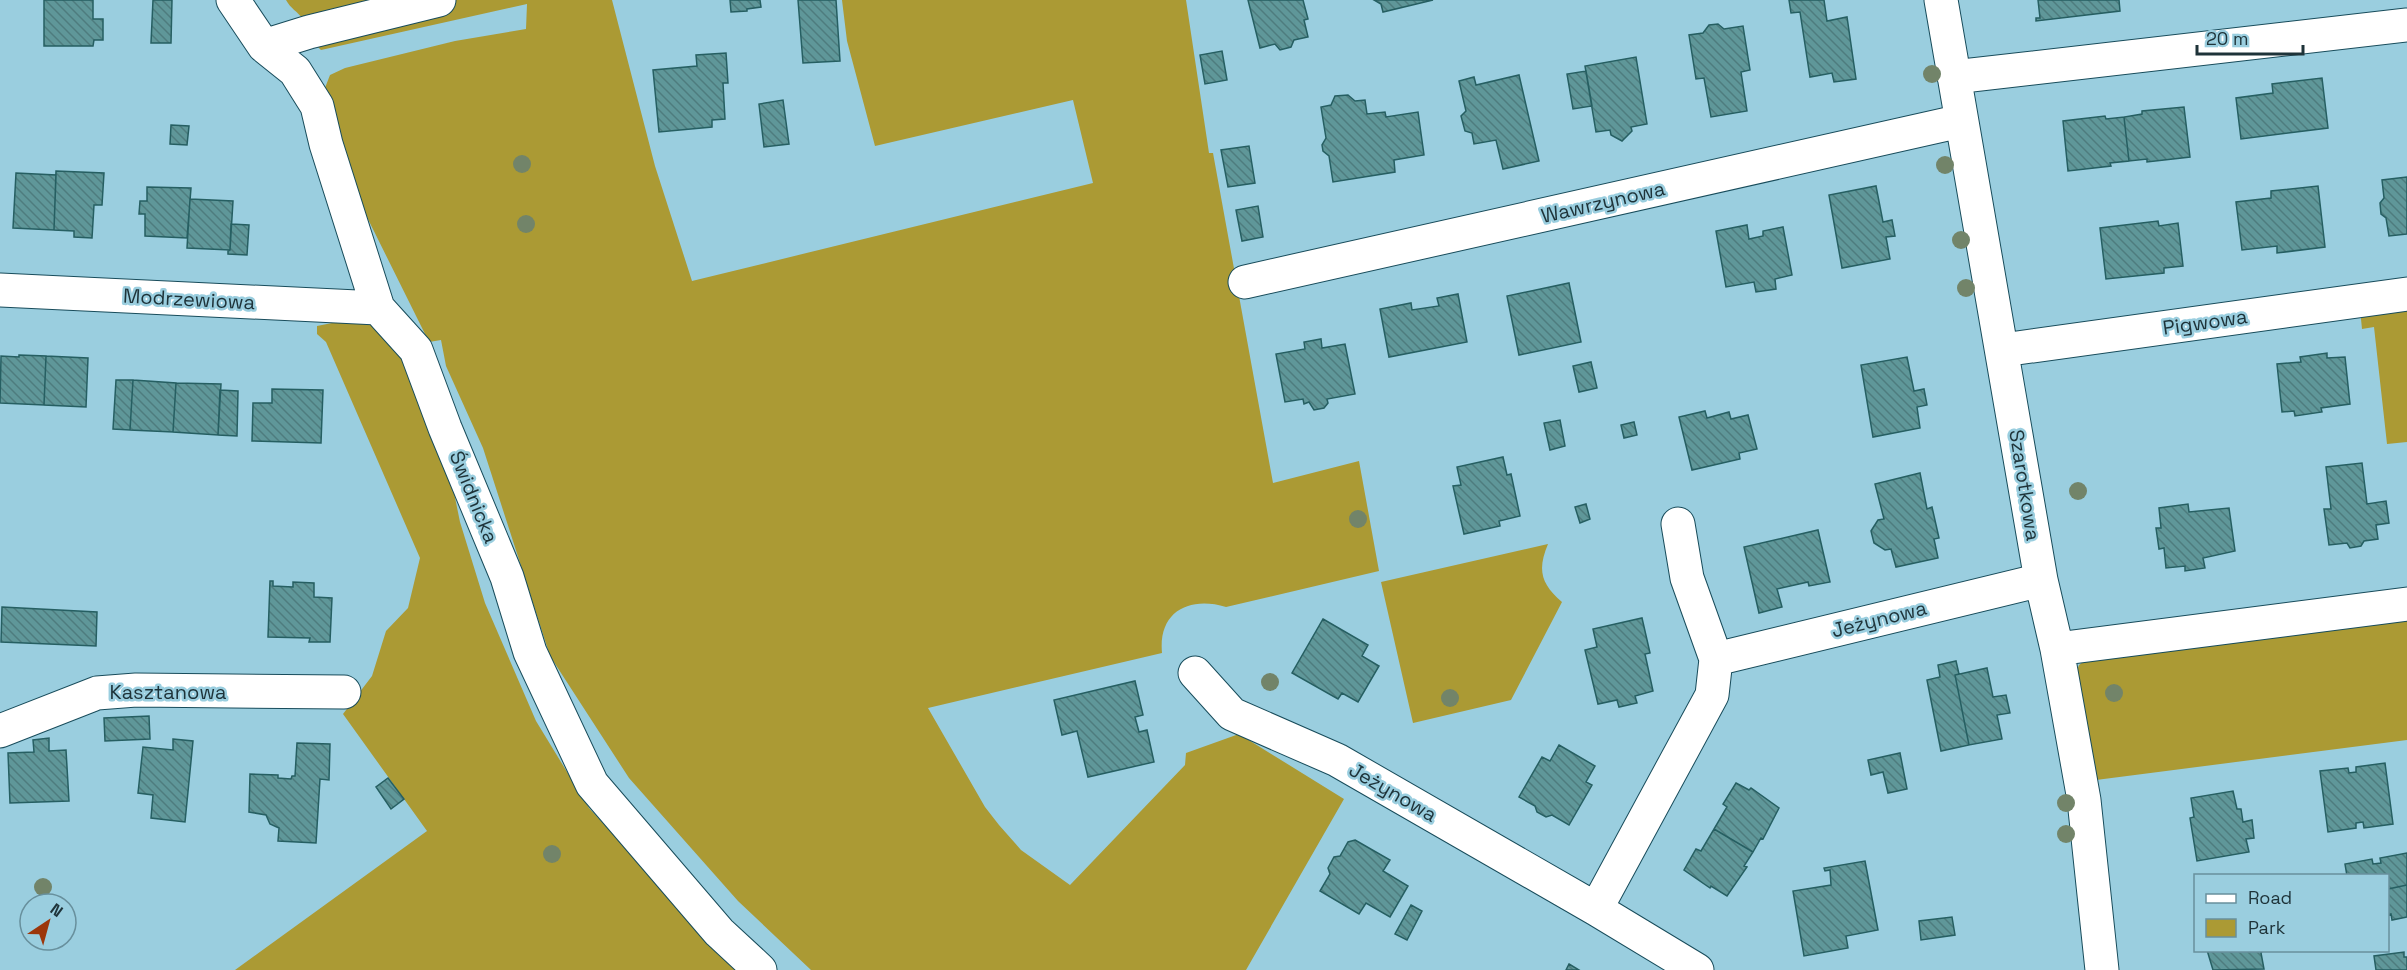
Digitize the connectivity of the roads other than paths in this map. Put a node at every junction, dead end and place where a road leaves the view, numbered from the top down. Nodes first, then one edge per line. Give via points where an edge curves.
1 (233, 0) edge
2 (439, 0) edge
3 (1941, 0) edge
4 (2407, 25) edge
5 (264, 46) junction
6 (1954, 77) junction
7 (1961, 121) junction
8 (1245, 282) dead end
9 (0, 290) edge
10 (2407, 294) edge
11 (378, 308) junction
12 (2003, 350) junction
13 (1678, 524) dead end
14 (2041, 580) junction
15 (2407, 604) edge
16 (2057, 649) junction
17 (1716, 658) junction
18 (1195, 674) dead end
19 (344, 692) dead end
20 (0, 731) edge
21 (1596, 909) junction
22 (2093, 968) edge
23 (760, 970) edge
24 (1696, 970) edge

1 - 5 street, Świdnicka
2 - 5 street
3 - 6 street, Szarotkowa
4 - 6 street
5 - 11 street, Świdnicka via 295,71 316,106
6 - 7 street, Szarotkowa
7 - 8 street, Wawrzynowa
7 - 12 street, Szarotkowa
9 - 11 street, Modrzewiowa
10 - 12 street, Pigwowa
11 - 23 street, Świdnicka via 416,350 507,577 530,652 592,784 719,932
12 - 14 street, Szarotkowa
13 - 17 street via 1687,578
14 - 16 street, Szarotkowa
14 - 17 street, Jeżynowa
15 - 16 street
16 - 22 street, Szarotkowa via 2084,800 2095,890
17 - 21 street via 1712,695
18 - 21 street, Jeżynowa via 1232,714 1337,760
19 - 20 street, Kasztanowa via 97,693
21 - 24 street, Jeżynowa

